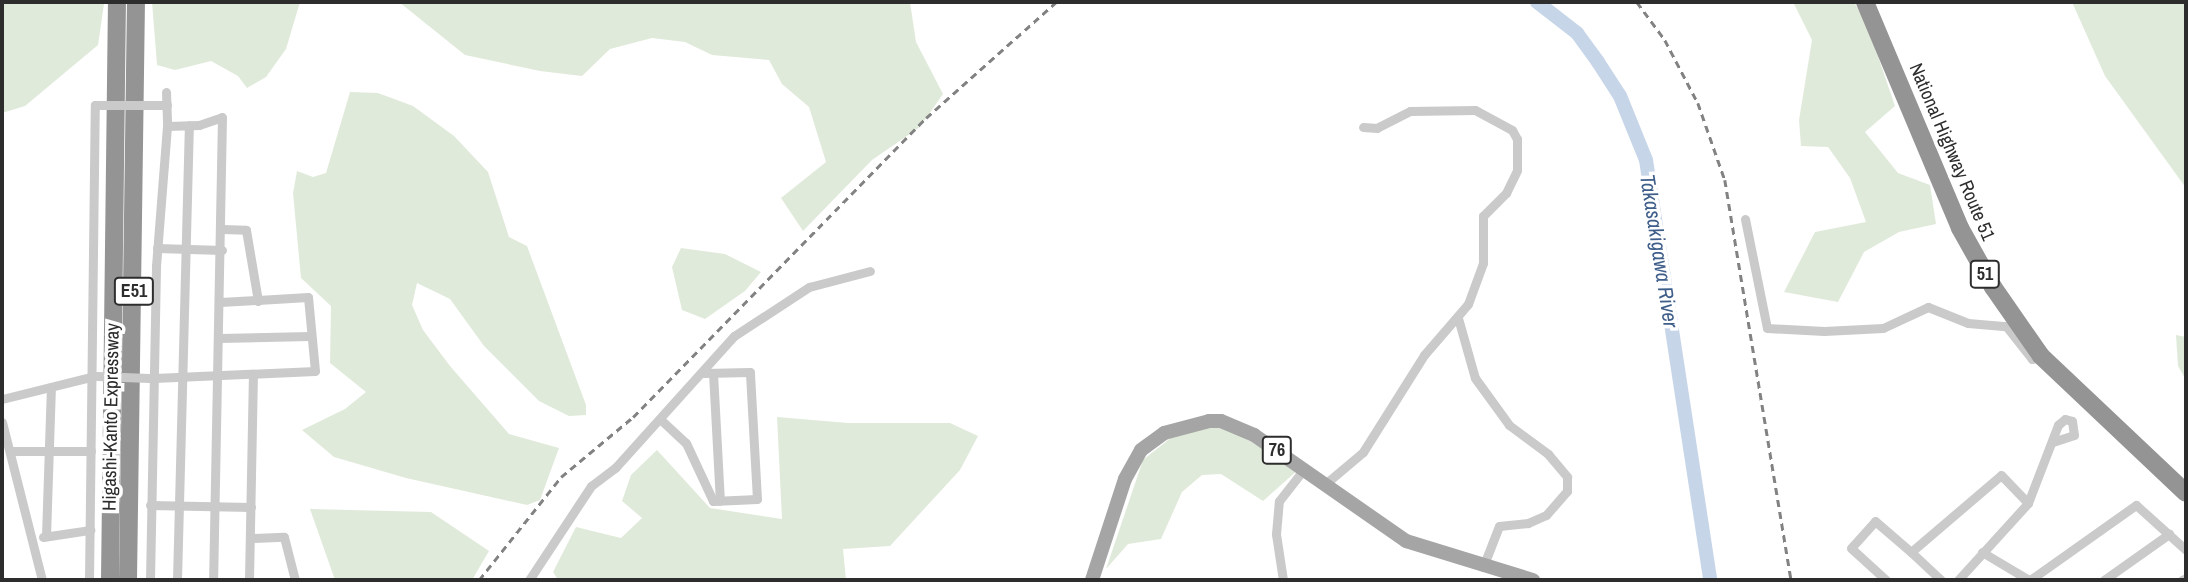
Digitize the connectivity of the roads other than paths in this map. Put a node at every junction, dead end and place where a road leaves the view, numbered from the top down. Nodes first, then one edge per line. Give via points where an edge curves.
1 (117, 2) edge
2 (136, 2) edge
3 (1865, 2) edge
4 (166, 92) dead end
5 (167, 106) junction
6 (189, 125) junction
7 (167, 127) junction
8 (1363, 127) dead end
9 (1745, 219) dead end
10 (222, 229) junction
11 (157, 248) junction
12 (186, 249) junction
13 (222, 250) junction
14 (870, 271) dead end
15 (258, 301) junction
16 (220, 302) junction
17 (1458, 318) junction
18 (310, 336) junction
19 (219, 338) junction
20 (2041, 356) junction
21 (709, 373) junction
22 (253, 374) junction
23 (217, 375) junction
24 (94, 377) junction
25 (182, 377) junction
26 (153, 378) junction
27 (51, 387) junction
28 (2, 399) edge
29 (660, 419) junction
30 (2, 422) edge
31 (2052, 442) dead end
32 (10, 451) junction
33 (49, 451) junction
34 (91, 451) junction
35 (1304, 469) junction
36 (1324, 485) junction
37 (2186, 493) edge
38 (720, 500) junction
39 (2028, 503) junction
40 (150, 505) junction
41 (179, 505) junction
42 (215, 506) junction
43 (251, 507) junction
44 (90, 530) junction
45 (2169, 534) junction
46 (46, 536) junction
47 (33, 538) junction
48 (251, 538) junction
49 (2186, 550) edge
50 (1911, 552) junction
51 (1982, 552) junction
52 (1483, 567) junction
53 (42, 580) edge
54 (89, 580) edge
55 (110, 580) edge
56 (128, 580) edge
57 (150, 580) edge
58 (177, 580) edge
59 (213, 580) edge
60 (249, 580) edge
61 (295, 580) edge
62 (529, 580) edge
63 (1092, 580) edge
64 (1283, 580) edge
65 (1533, 580) edge
66 (1886, 580) edge
67 (1941, 580) edge
68 (1958, 580) edge
69 (2030, 580) edge
70 (2104, 580) edge

1 - 55 highway, Higashi-Kanto Expressway / E51
2 - 56 highway, Higashi-Kanto Expressway / E51
3 - 20 highway, National Highway Route 51 / 51 via 1960,228 1993,288
4 - 5 street
5 - 7 street
5 - 24 street, bridge via 95,105
6 - 7 street
6 - 10 street via 222,117
6 - 12 street
7 - 11 street
8 - 17 street via 1377,128 1410,111 1458,108 1495,118 1517,139 1517,170 1506,194 1483,216 1480,278
9 - 20 street via 1767,328 1883,328 1928,307 1968,323 2006,326 2032,359
10 - 13 street
10 - 15 street via 246,230
11 - 12 street
11 - 26 street
12 - 13 street
12 - 25 street
13 - 16 street
14 - 21 street via 809,287 734,336
15 - 16 street
15 - 18 street via 308,296
16 - 19 street
17 - 36 street via 1424,355 1363,452
17 - 52 street via 1475,378 1509,425 1548,454 1567,477 1567,491 1546,515 1528,523 1499,526
18 - 19 street
18 - 22 street via 315,371
19 - 23 street
20 - 37 highway, National Highway Route 51 / 51
21 - 29 street
21 - 38 street
21 - 38 street via 750,372 757,499
22 - 23 street
22 - 43 street
23 - 25 street
23 - 42 street
24 - 26 street, bridge
24 - 27 street
24 - 34 street
25 - 26 street
25 - 41 street
26 - 40 street
27 - 28 street
27 - 33 street
29 - 38 street via 686,443 713,501
29 - 62 street via 615,468 591,486
30 - 32 street
31 - 39 street
32 - 33 street
32 - 47 street
33 - 34 street
33 - 46 street
34 - 44 street
35 - 36 main road, 76
35 - 63 main road, 76 via 1254,435 1221,421 1195,422 1164,433 1132,461
35 - 64 street via 1279,501 1276,534
36 - 52 main road, 76 via 1406,541
39 - 50 street via 2001,475
39 - 51 street
40 - 41 street
40 - 57 street
41 - 42 street
41 - 58 street
42 - 43 street
42 - 59 street
43 - 48 street
44 - 46 street
44 - 54 street
45 - 49 street
45 - 69 street via 2136,505
45 - 70 street
46 - 47 street
47 - 53 street
48 - 60 street
48 - 61 street via 284,537
50 - 66 street via 1875,521 1856,542 1851,548
50 - 67 street
51 - 68 street
51 - 69 street
52 - 65 main road, 76

